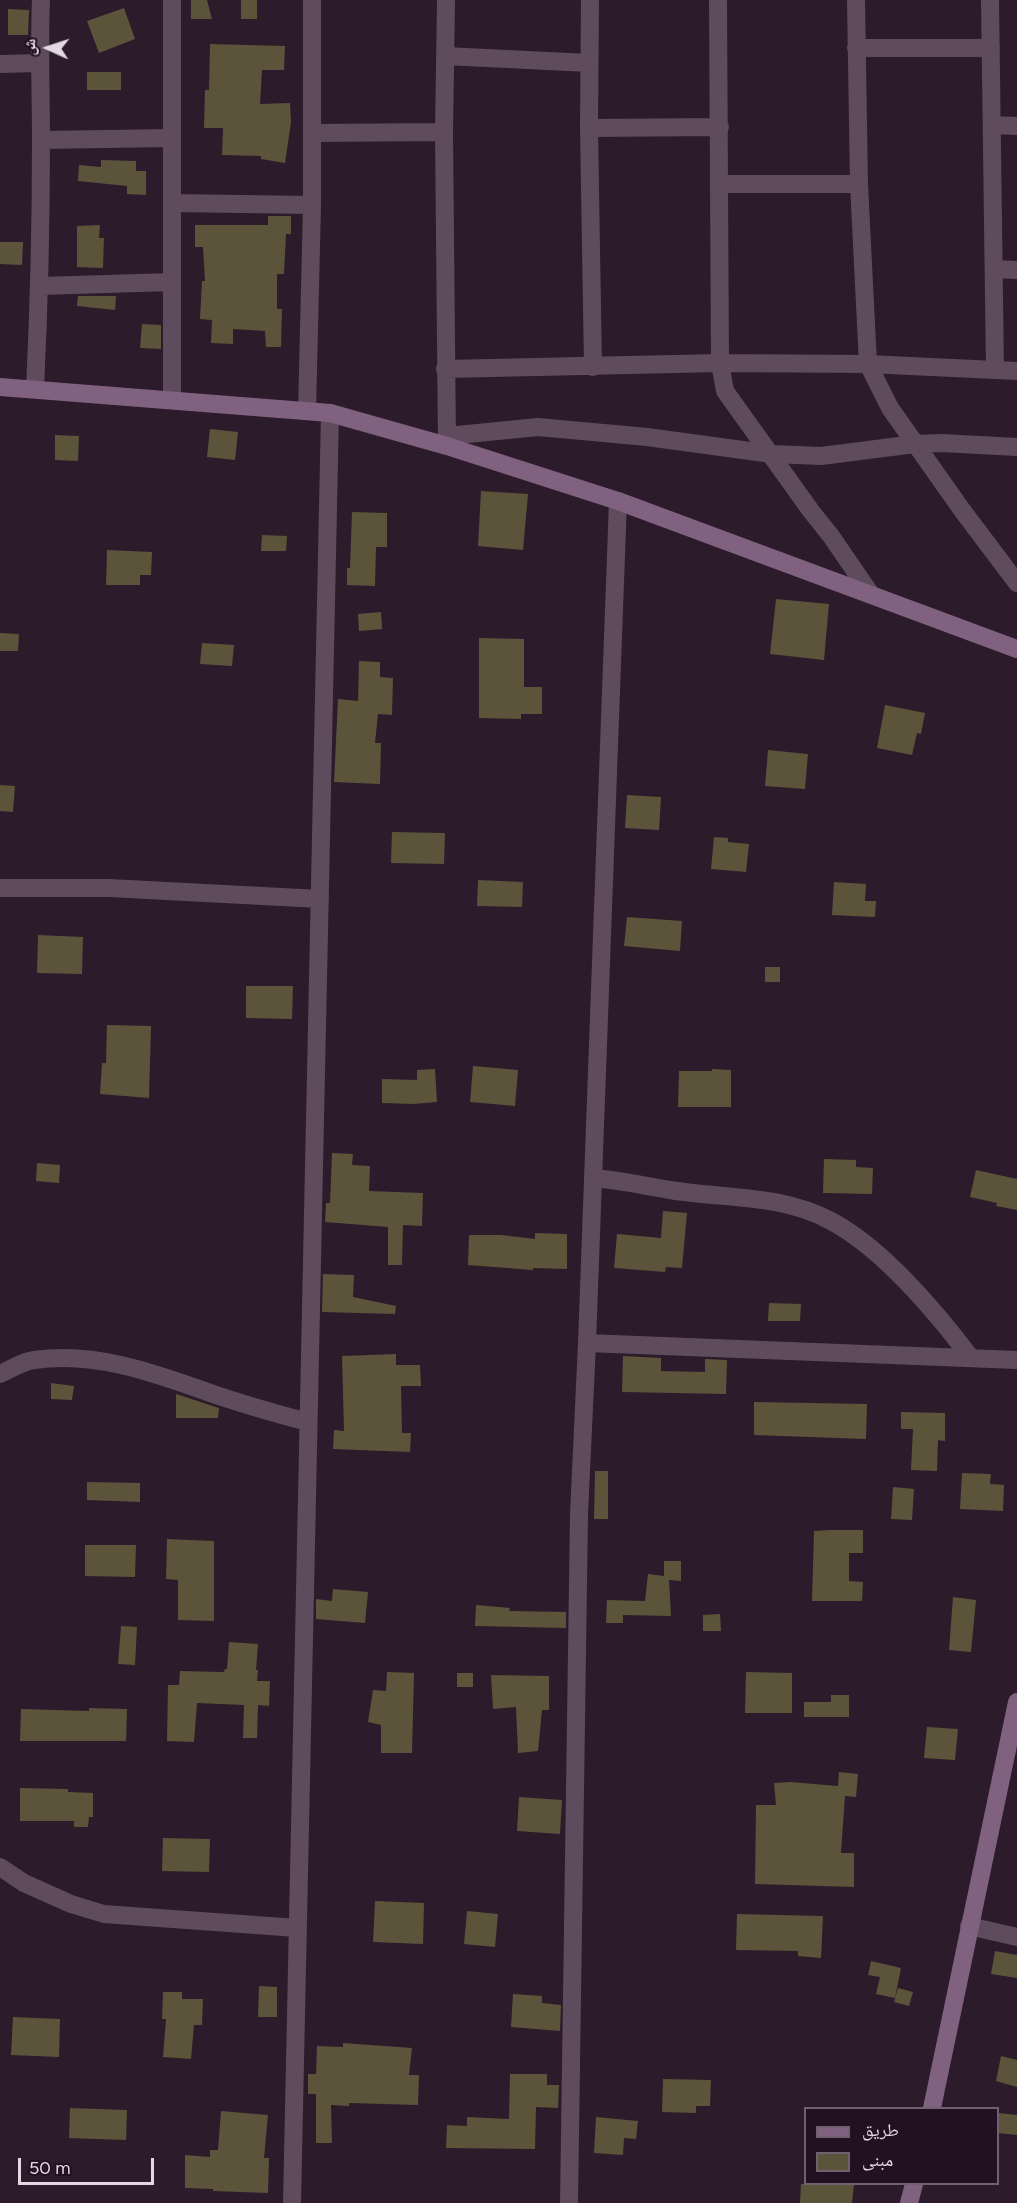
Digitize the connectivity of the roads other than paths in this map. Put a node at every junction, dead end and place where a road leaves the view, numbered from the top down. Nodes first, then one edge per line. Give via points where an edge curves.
1 (41, 0) edge
2 (172, 0) edge
3 (312, 0) edge
4 (446, 0) edge
5 (590, 0) edge
6 (718, 0) edge
7 (856, 0) edge
8 (990, 0) edge
9 (856, 48) junction
10 (991, 48) junction
11 (445, 56) junction
12 (39, 63) junction
13 (589, 63) junction
14 (0, 64) edge
15 (992, 125) junction
16 (1017, 126) edge
17 (720, 127) junction
18 (589, 128) junction
19 (444, 132) junction
20 (312, 133) junction
21 (171, 138) junction
22 (41, 140) junction
23 (720, 184) junction
24 (859, 184) junction
25 (172, 203) junction
26 (312, 205) junction
27 (994, 269) junction
28 (1017, 270) edge
29 (172, 282) junction
30 (40, 286) junction
31 (720, 363) junction
32 (868, 364) junction
33 (593, 367) junction
34 (445, 369) junction
35 (995, 370) junction
36 (1017, 371) edge
37 (0, 387) edge
38 (35, 389) junction
39 (172, 399) junction
40 (307, 411) junction
41 (330, 413) junction
42 (447, 441) junction
43 (915, 444) junction
44 (1017, 447) edge
45 (772, 454) junction
46 (618, 501) junction
47 (1017, 583) edge
48 (870, 593) junction
49 (1017, 649) edge
50 (0, 888) edge
51 (320, 900) junction
52 (593, 1178) junction
53 (587, 1344) junction
54 (970, 1358) junction
55 (1017, 1360) edge
56 (0, 1374) edge
57 (308, 1422) junction
58 (1017, 1702) edge
59 (0, 1867) edge
60 (969, 1926) junction
61 (297, 1928) junction
62 (1017, 1937) edge
63 (932, 2107) edge
64 (914, 2185) edge
65 (292, 2203) edge
66 (569, 2203) edge
67 (909, 2203) edge

1 - 12 street
2 - 21 street
3 - 20 street
4 - 11 street
5 - 13 street
6 - 17 street
7 - 9 street
8 - 10 street
9 - 10 street
9 - 24 street
10 - 15 street
11 - 13 street
11 - 19 street
12 - 14 street
12 - 22 street
13 - 18 street
15 - 16 street
15 - 27 street
17 - 18 street
17 - 23 street
18 - 33 street
19 - 20 street
19 - 34 street
20 - 26 street
21 - 22 street
21 - 25 street
22 - 30 street
23 - 24 street
23 - 31 street
24 - 32 street
25 - 26 street
25 - 29 street
26 - 40 street
27 - 28 street
27 - 35 street
29 - 30 street
29 - 39 street
30 - 38 street
31 - 32 street
31 - 33 street
31 - 45 street via 725,391
32 - 35 street
32 - 43 street via 890,408
33 - 34 street
34 - 42 street
35 - 36 street
37 - 38 street
38 - 39 street
39 - 40 street
40 - 41 street
41 - 42 street
41 - 51 street
42 - 45 street via 538,427
42 - 46 street
43 - 44 street
43 - 45 street via 821,456
43 - 47 street
45 - 48 street
46 - 48 street
46 - 52 street
48 - 49 street
50 - 51 street via 109,888
51 - 57 street
52 - 53 street
52 - 54 street via 764,1200 829,1219 874,1250 951,1332
53 - 54 street
53 - 66 street via 579,1514
54 - 55 street
56 - 57 street via 32,1360 117,1363
57 - 61 street
58 - 60 street
59 - 61 street via 70,1904 104,1914
60 - 62 street
60 - 63 street
61 - 65 street
64 - 67 street

